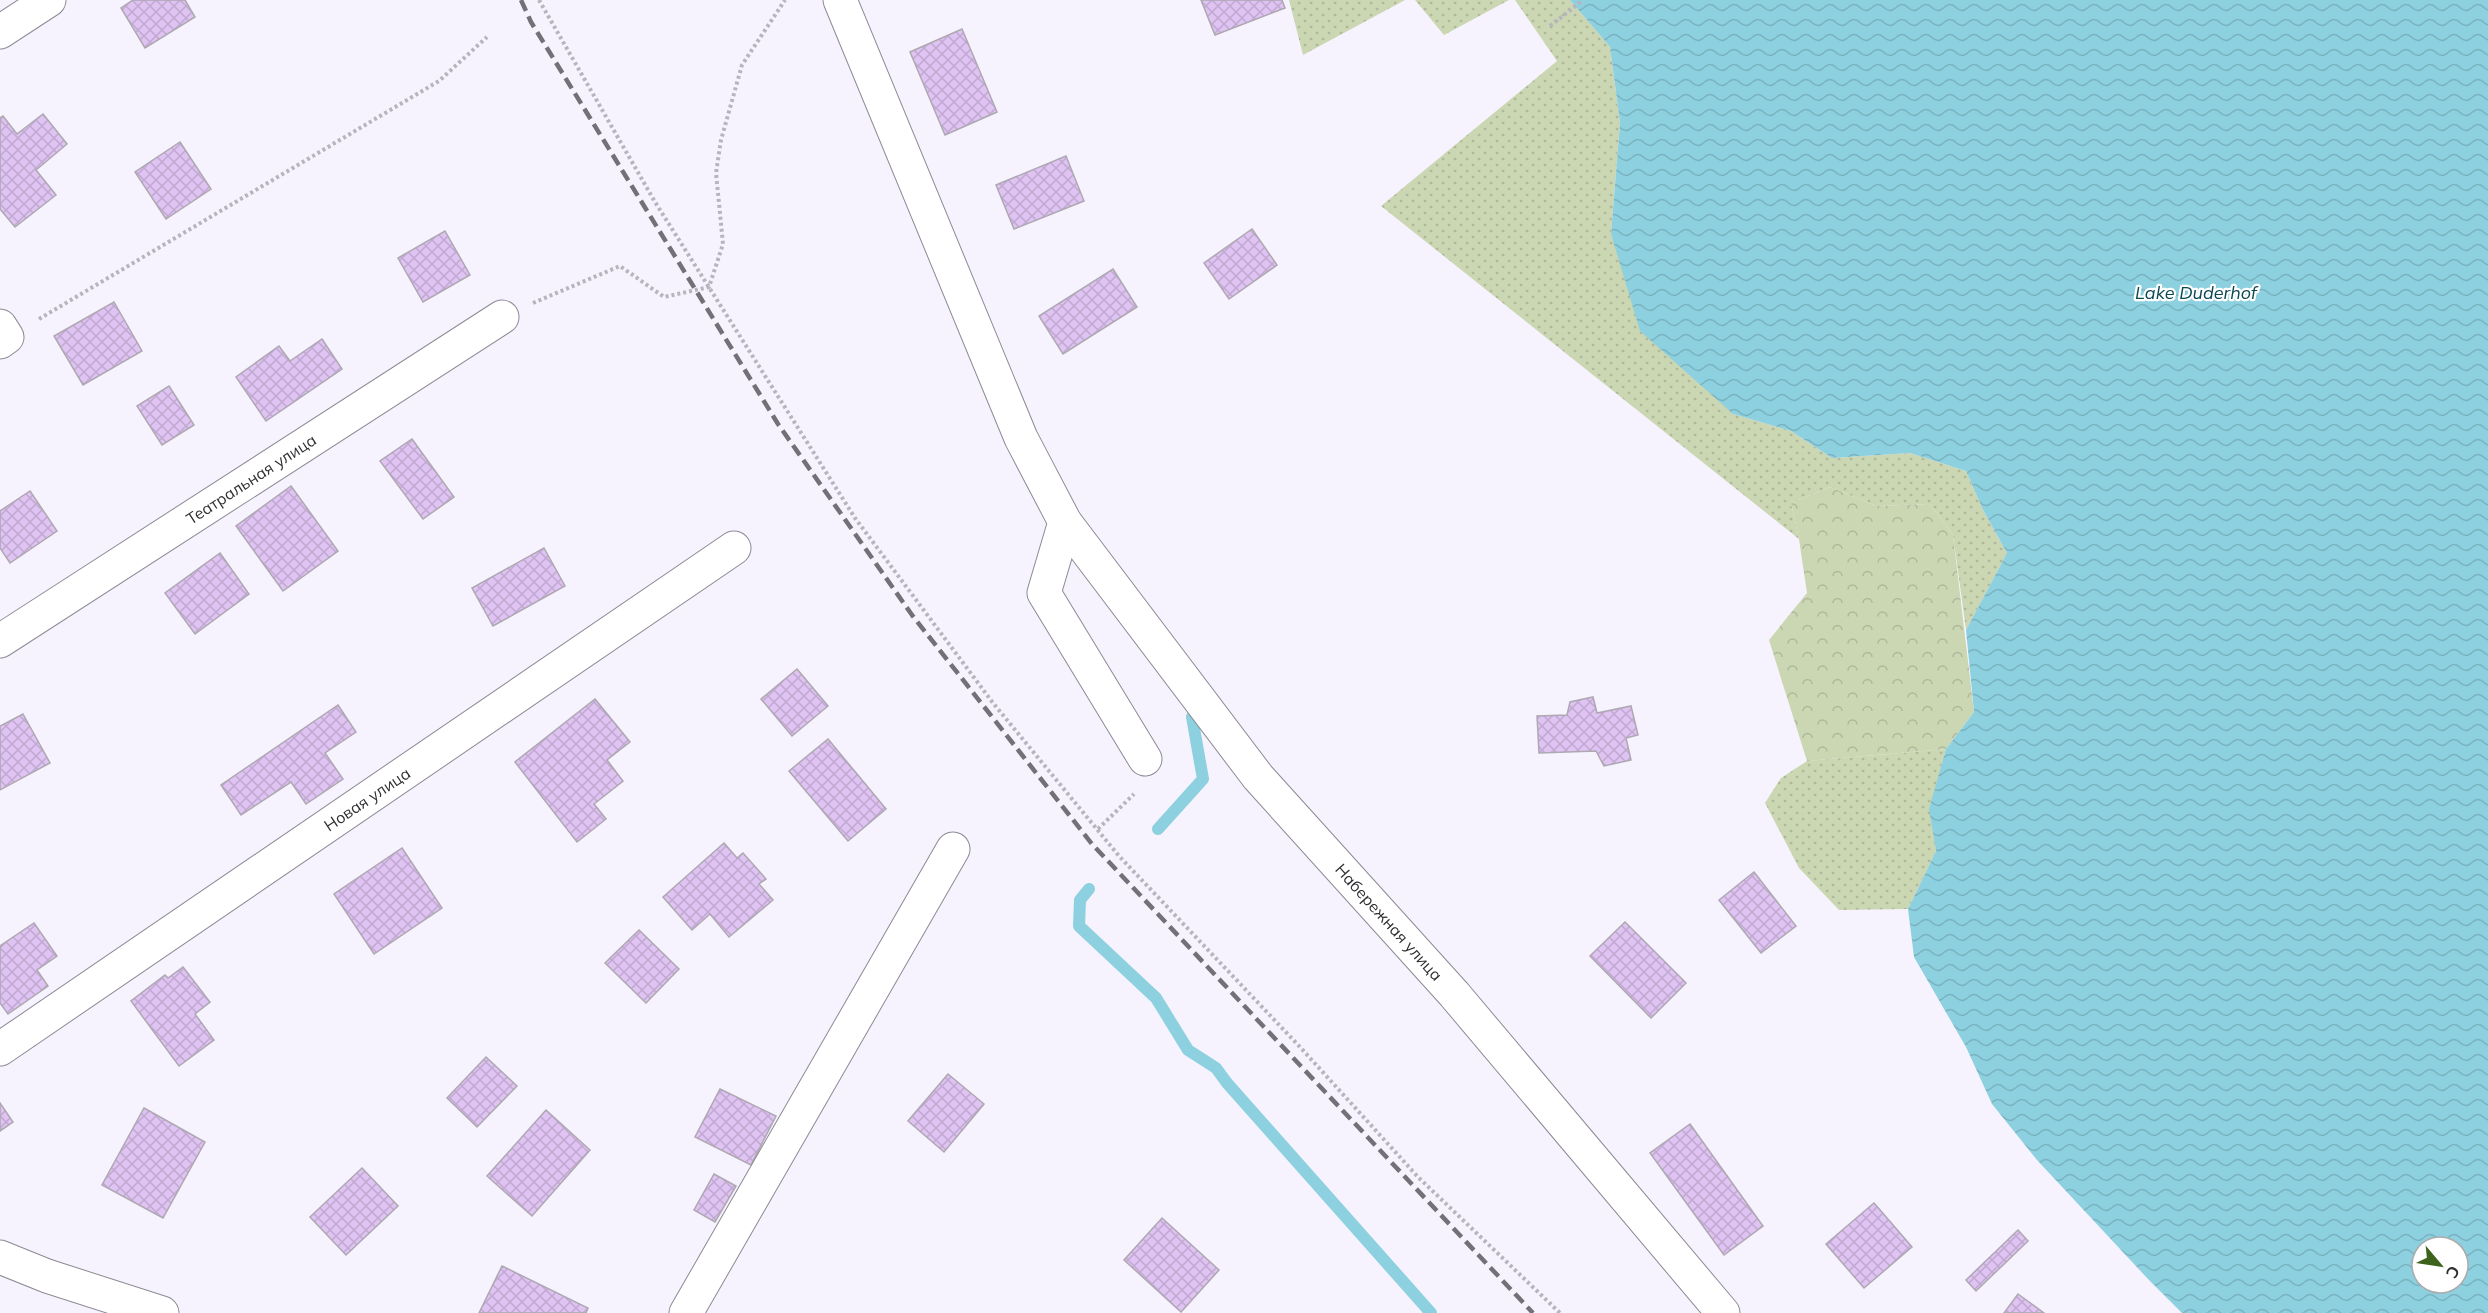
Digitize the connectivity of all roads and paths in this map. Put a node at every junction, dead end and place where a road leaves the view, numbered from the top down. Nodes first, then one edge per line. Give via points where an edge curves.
1 (49, 0) edge
2 (539, 0) edge
3 (785, 0) edge
4 (840, 0) edge
5 (1583, 0) edge
6 (1550, 26) dead end
7 (0, 32) edge
8 (487, 38) dead end
9 (709, 287) junction
10 (501, 317) joint
11 (2, 335) edge
12 (1065, 522) junction
13 (734, 548) dead end
14 (0, 641) edge
15 (1145, 759) dead end
16 (1135, 792) dead end
17 (1098, 829) junction
18 (953, 849) dead end
19 (0, 1049) edge
20 (0, 1257) edge
21 (162, 1313) edge
22 (686, 1313) edge
23 (1560, 1313) edge
24 (1723, 1313) edge

1 - 7 street
2 - 9 path
3 - 9 path via 742,65 721,140 716,173 723,244
4 - 12 street, Набережная улица via 1021,438
5 - 6 path
8 - 11 path via 439,81
9 - 10 path via 664,297 620,266
9 - 17 path via 855,518 993,703
10 - 14 street, Театральная улица
12 - 15 street via 1044,593
12 - 24 street, Набережная улица via 1258,777 1454,994
13 - 19 street, Новая улица
16 - 17 path
17 - 23 path via 1418,1177
18 - 22 street
20 - 21 street

